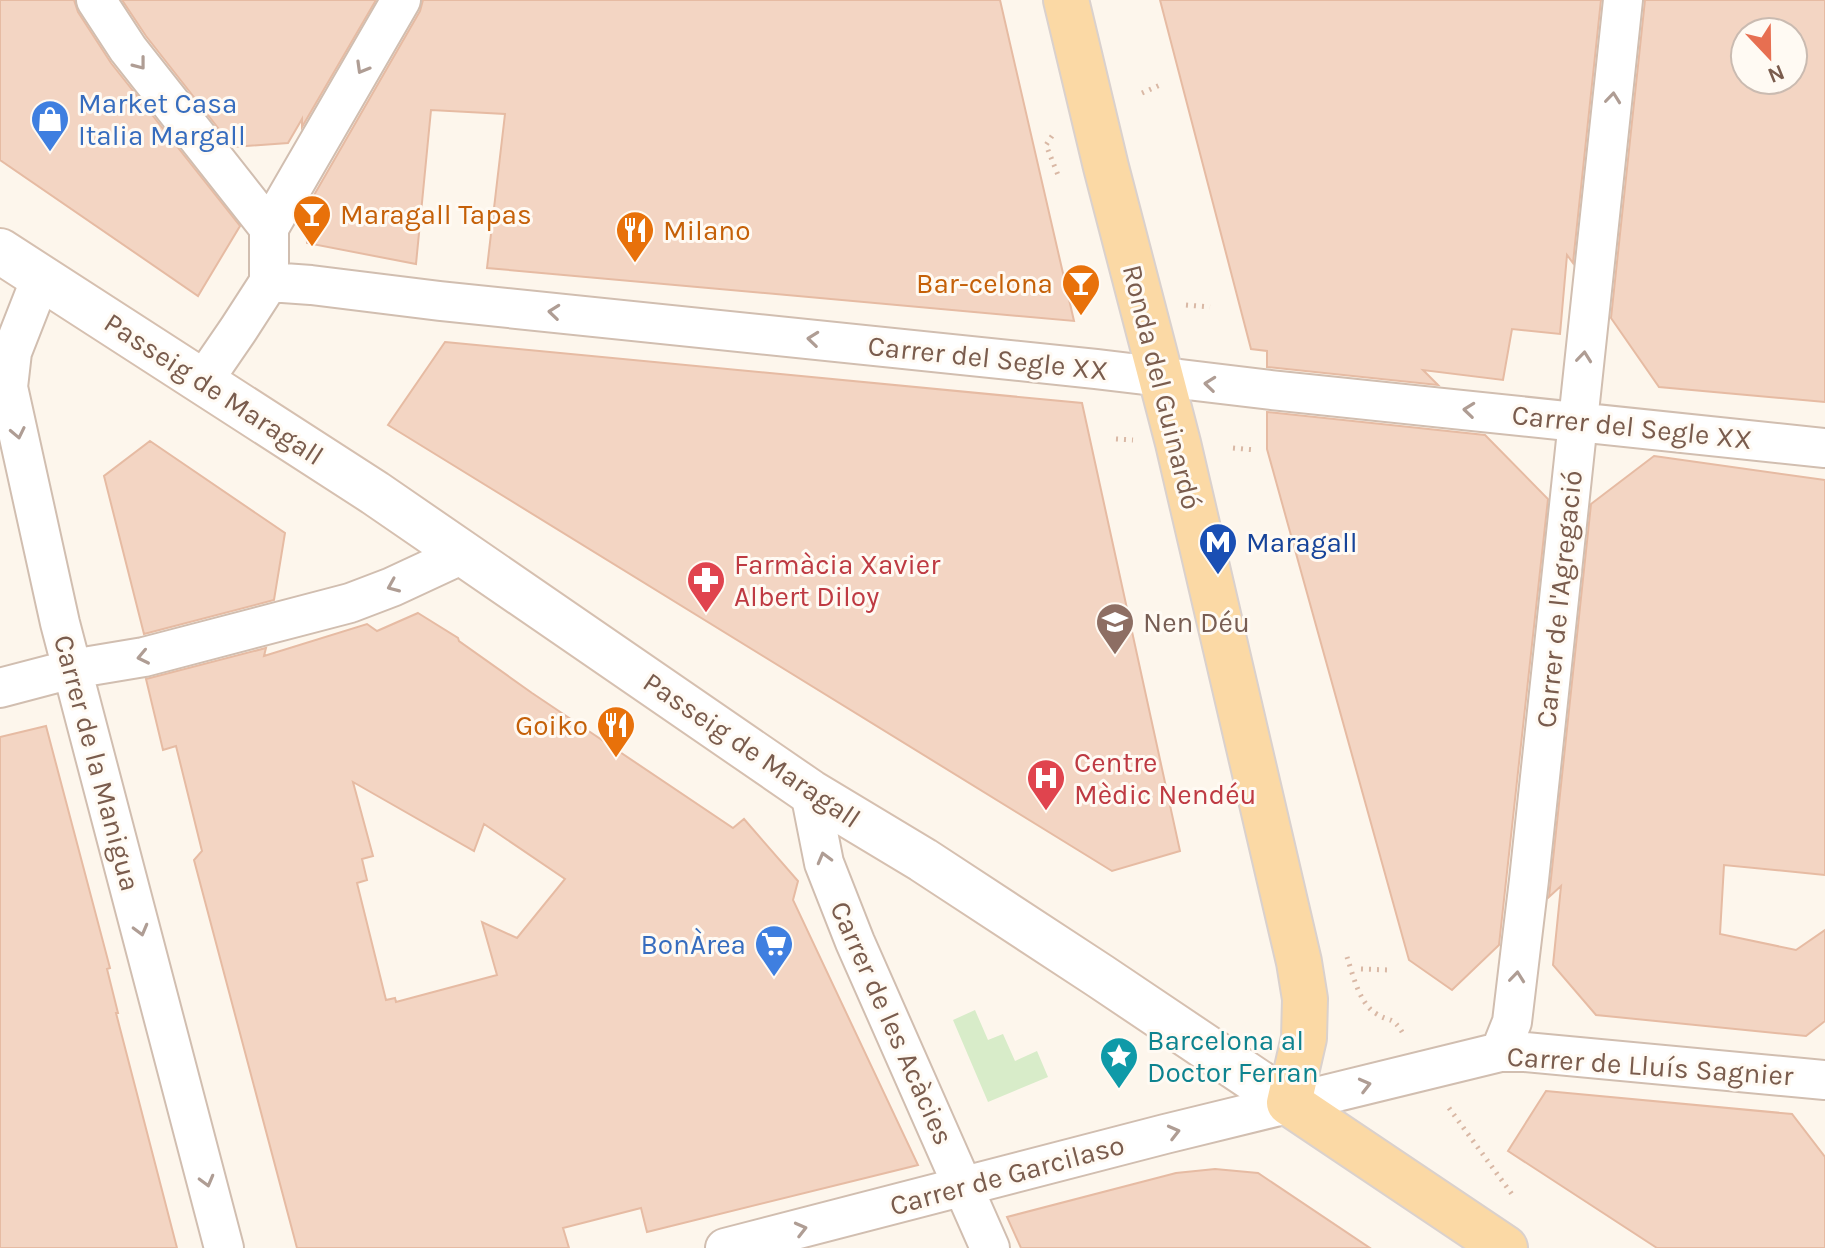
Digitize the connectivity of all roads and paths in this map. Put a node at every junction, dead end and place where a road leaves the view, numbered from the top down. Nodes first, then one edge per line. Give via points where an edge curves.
1 (96, 0) edge
2 (401, 0) edge
3 (1066, 0) edge
4 (1623, 0) edge
5 (1160, 85) dead end
6 (1142, 93) dead end
7 (1046, 145) dead end
8 (1058, 175) dead end
9 (269, 228) junction
10 (0, 251) edge
11 (41, 278) junction
12 (269, 282) junction
13 (1184, 305) dead end
14 (1210, 307) dead end
15 (1160, 376) junction
16 (203, 381) junction
17 (1577, 422) junction
18 (1233, 448) dead end
19 (1825, 448) edge
20 (1256, 450) dead end
21 (463, 554) junction
22 (72, 669) junction
23 (0, 688) edge
24 (810, 792) junction
25 (1361, 969) dead end
26 (1389, 970) dead end
27 (1356, 982) dead end
28 (1395, 1020) dead end
29 (1500, 1052) junction
30 (1825, 1080) edge
31 (1289, 1103) junction
32 (1459, 1124) dead end
33 (1507, 1186) dead end
34 (963, 1187) junction
35 (1502, 1247) edge
36 (224, 1248) edge
37 (725, 1248) edge
38 (990, 1248) edge

1 -> 9 street via 128,49
2 -> 9 street
3 - 15 main road, Ronda del Guinardó
17 -> 4 street, Carrer de l'Agregació
5 - 6 path
7 - 8 path
9 - 12 street
10 - 11 main road, Passeig de Maragall
11 - 16 main road, Passeig de Maragall
11 -> 22 street, Carrer de la Manigua via 12,352 8,387
15 -> 12 street, Carrer del Segle XX
12 - 16 street
13 - 14 path, Ronda del Guinardó
17 -> 15 street, Carrer del Segle XX
15 - 31 main road, Ronda del Guinardó via 1301,974 1304,1038
16 - 21 main road, Passeig de Maragall
17 - 19 street, Carrer del Segle XX
29 -> 17 street, Carrer de l'Agregació via 1512,1022
18 - 20 path, Ronda del Guinardó
21 -> 22 street via 350,603 144,657
21 - 24 main road, Passeig de Maragall
22 - 23 street
22 -> 36 street, Carrer de la Manigua
24 - 31 main road, Passeig de Maragall via 923,860
34 -> 24 street, Carrer de les Acàcies via 844,916 824,863
25 - 26 path
27 - 28 path via 1373,1012
29 - 30 street, Carrer de Lluís Sagnier
31 -> 29 street, Carrer de Lluís Sagnier
34 -> 31 street, Carrer de Garcilaso
31 - 35 main road, Passeig de Maragall
32 - 33 path
37 -> 34 street, Carrer de Garcilaso
34 - 38 street, Carrer de les Acàcies

